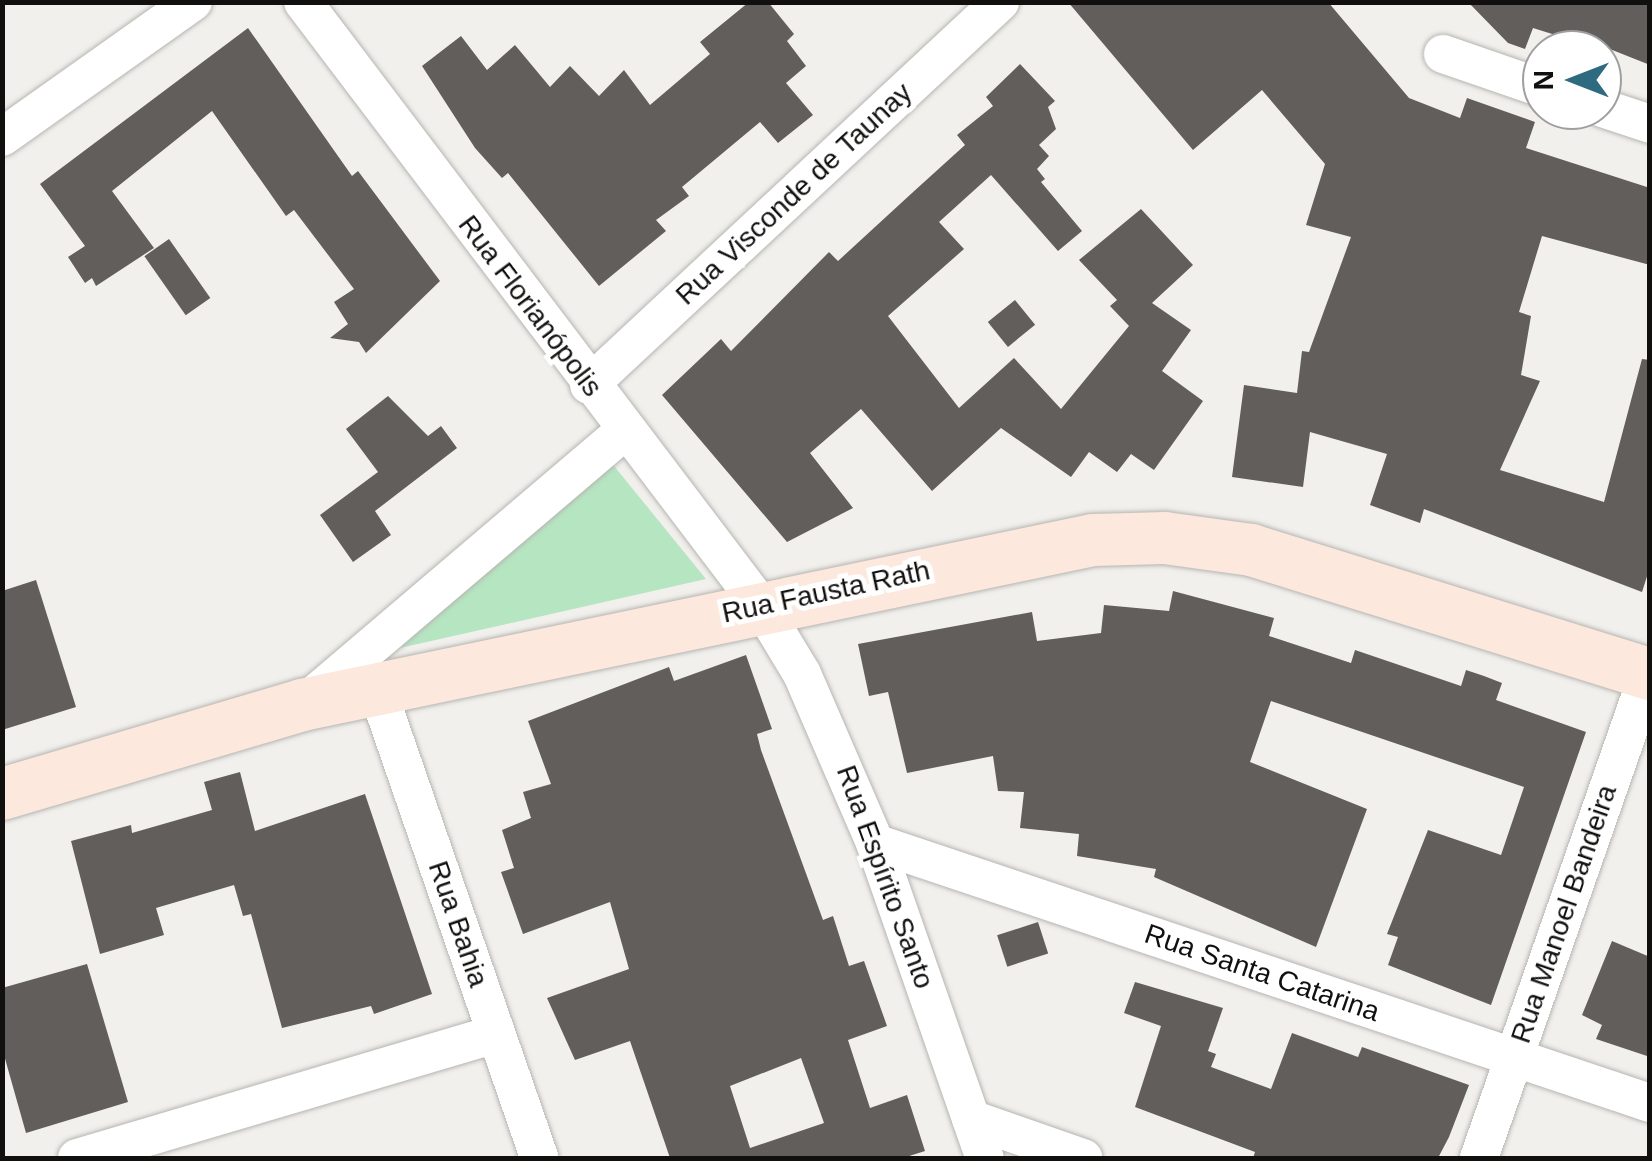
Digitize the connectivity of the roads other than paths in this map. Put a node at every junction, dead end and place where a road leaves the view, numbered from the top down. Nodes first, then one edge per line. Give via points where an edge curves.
1 (193, 2) edge
2 (303, 2) edge
3 (1000, 2) edge
4 (1443, 54) dead end
5 (1522, 81) edge
6 (1622, 115) edge
7 (1650, 124) edge
8 (2, 137) edge
9 (589, 384) junction
10 (624, 431) junction
11 (761, 606) junction
12 (1649, 672) edge
13 (377, 689) junction
14 (302, 705) junction
15 (2, 794) edge
16 (875, 843) junction
17 (496, 1034) junction
18 (1514, 1057) junction
19 (1650, 1102) edge
20 (971, 1120) junction
21 (77, 1158) edge
22 (539, 1158) edge
23 (984, 1158) edge
24 (1083, 1158) edge
25 (1479, 1158) edge

1 - 8 street
2 - 9 street, Rua Florianópolis
3 - 9 street, Rua Visconde de Taunay
4 - 5 street
6 - 7 street
9 - 10 street, Rua Florianópolis
10 - 11 street, Rua Florianópolis
10 - 14 street
11 - 12 street, Rua Fausta Rath via 1022,550 1165,538 1251,550 1344,575
11 - 13 street, Rua Fausta Rath
11 - 16 street, Rua Espírito Santo via 830,731
12 - 18 street, Rua Manoel Bandeira
13 - 14 street, Rua Fausta Rath
13 - 17 street, Rua Bahia
14 - 15 street, Rua Fausta Rath
16 - 18 street, Rua Santa Catarina
16 - 20 street, Rua Espírito Santo
17 - 21 street
17 - 22 street, Rua Bahia
18 - 19 street, Rua Santa Catarina
18 - 25 street, Rua Manoel Bandeira
20 - 23 street, Rua Espírito Santo
20 - 24 street

